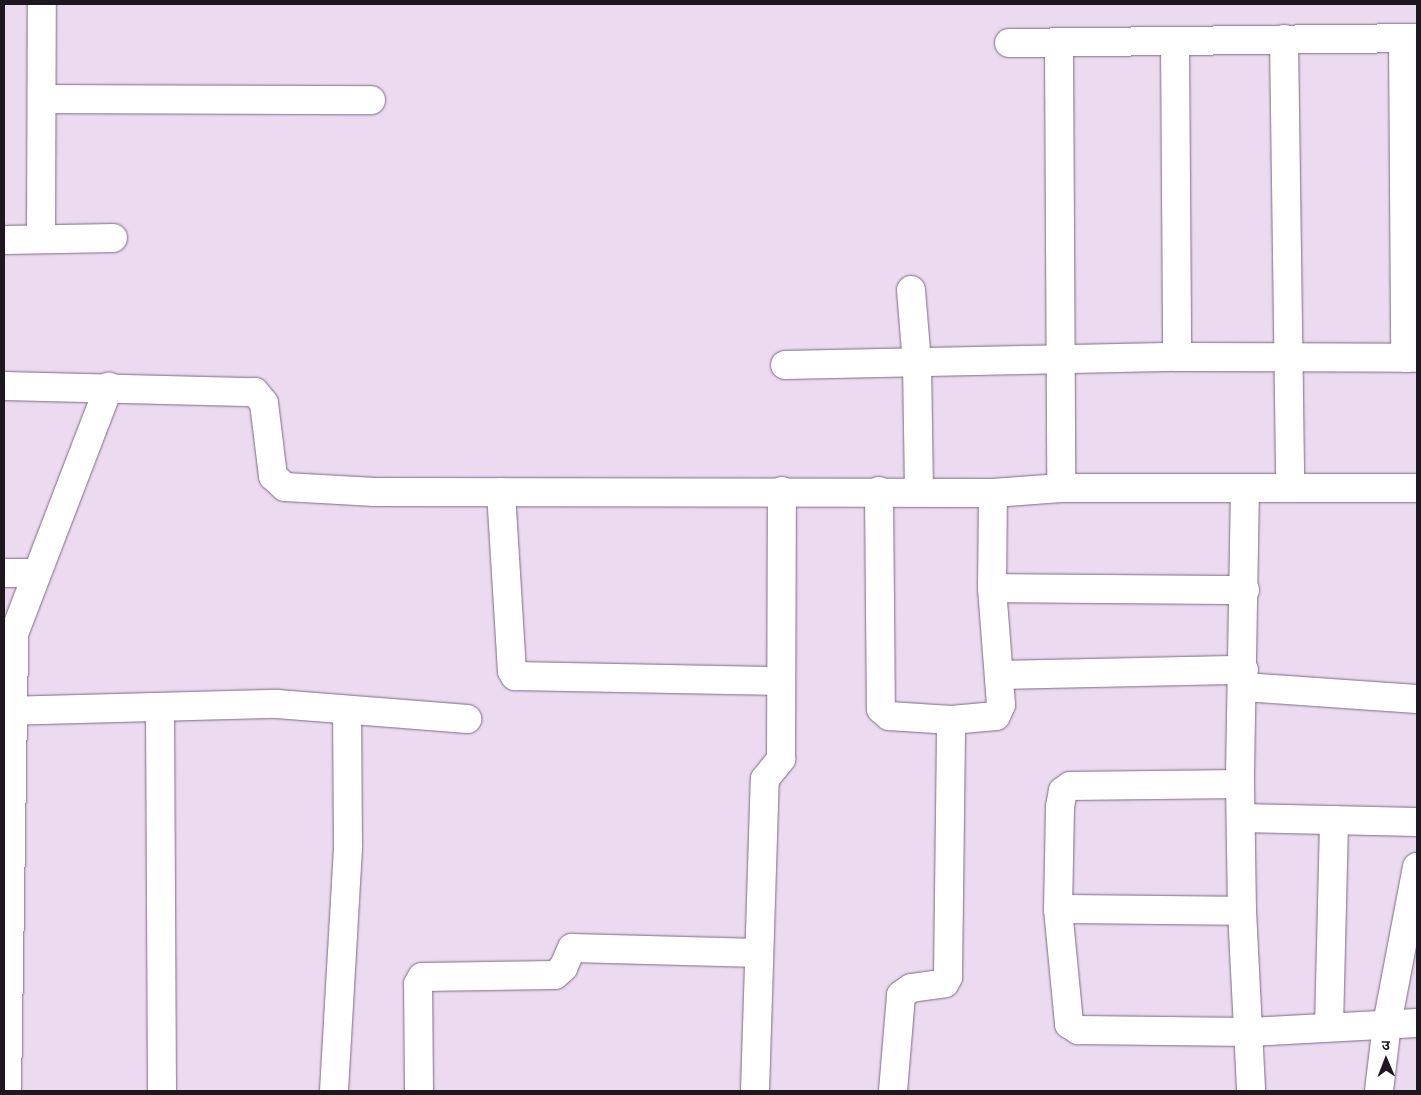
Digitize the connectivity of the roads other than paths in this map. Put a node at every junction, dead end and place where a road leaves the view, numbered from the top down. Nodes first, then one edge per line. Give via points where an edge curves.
1 (42, 4) edge
2 (1410, 38) edge
3 (1284, 39) junction
4 (1175, 41) junction
5 (1009, 43) dead end
6 (1060, 44) junction
7 (42, 99) junction
8 (371, 100) dead end
9 (113, 238) dead end
10 (41, 239) junction
11 (4, 240) edge
12 (911, 290) dead end
13 (1176, 357) junction
14 (1287, 358) junction
15 (1411, 358) edge
16 (1061, 360) junction
17 (917, 363) junction
18 (785, 365) dead end
19 (4, 386) edge
20 (109, 387) junction
21 (1061, 488) junction
22 (1245, 488) junction
23 (1290, 488) junction
24 (1417, 488) edge
25 (782, 491) junction
26 (878, 491) junction
27 (919, 491) junction
28 (501, 492) junction
29 (993, 493) junction
30 (4, 573) edge
31 (35, 573) junction
32 (992, 588) junction
33 (1245, 590) junction
34 (999, 675) junction
35 (1244, 679) junction
36 (781, 681) junction
37 (1417, 698) edge
38 (160, 708) junction
39 (347, 710) junction
40 (7, 711) edge
41 (467, 719) dead end
42 (951, 720) junction
43 (1240, 784) junction
44 (1241, 818) junction
45 (1334, 820) junction
46 (1417, 822) edge
47 (1417, 867) edge
48 (1058, 909) junction
49 (1242, 911) junction
50 (1412, 919) edge
51 (759, 953) junction
52 (1417, 1023) edge
53 (1387, 1024) junction
54 (1330, 1027) junction
55 (1250, 1032) junction
56 (7, 1091) edge
57 (162, 1091) edge
58 (339, 1091) edge
59 (419, 1091) edge
60 (755, 1091) edge
61 (893, 1091) edge
62 (1251, 1091) edge
63 (1379, 1091) edge

1 - 7 street
2 - 3 street
2 - 15 street
3 - 4 street
3 - 14 street
4 - 6 street
4 - 13 street
5 - 6 street
6 - 16 street
7 - 8 street
7 - 10 street
9 - 10 street
10 - 11 street
12 - 17 street
13 - 14 street
13 - 16 street
14 - 15 street
14 - 23 street
16 - 17 street
16 - 21 street
17 - 18 street
17 - 27 street
19 - 20 street
20 - 28 street via 255,392 264,402 272,476 285,486 375,492
20 - 31 street
21 - 22 street
21 - 29 street
22 - 23 street
22 - 33 street
23 - 24 street
25 - 26 street
25 - 28 street
25 - 36 street
26 - 27 street
26 - 42 street via 881,709 889,716
27 - 29 street
28 - 36 street via 512,671 515,676
29 - 32 street
30 - 31 street
31 - 40 street via 14,634
32 - 33 street
32 - 34 street
33 - 35 street
34 - 35 street
34 - 42 street via 1001,705 996,716
35 - 37 street
35 - 43 street
36 - 51 street via 781,759 766,779
38 - 39 street via 276,704
38 - 40 street
38 - 57 street
39 - 41 street
39 - 58 street via 348,848
40 - 56 street
42 - 61 street via 948,977 945,984 911,988 901,995
43 - 44 street
43 - 48 street via 1066,787 1060,807
44 - 45 street
44 - 49 street
45 - 46 street
45 - 54 street
47 - 50 street
48 - 49 street
48 - 55 street via 1068,1020 1074,1029
49 - 55 street
50 - 53 street
51 - 59 street via 572,948 563,968 555,975 424,976 418,984
51 - 60 street
52 - 53 street
53 - 54 street
53 - 63 street
54 - 55 street
55 - 62 street

